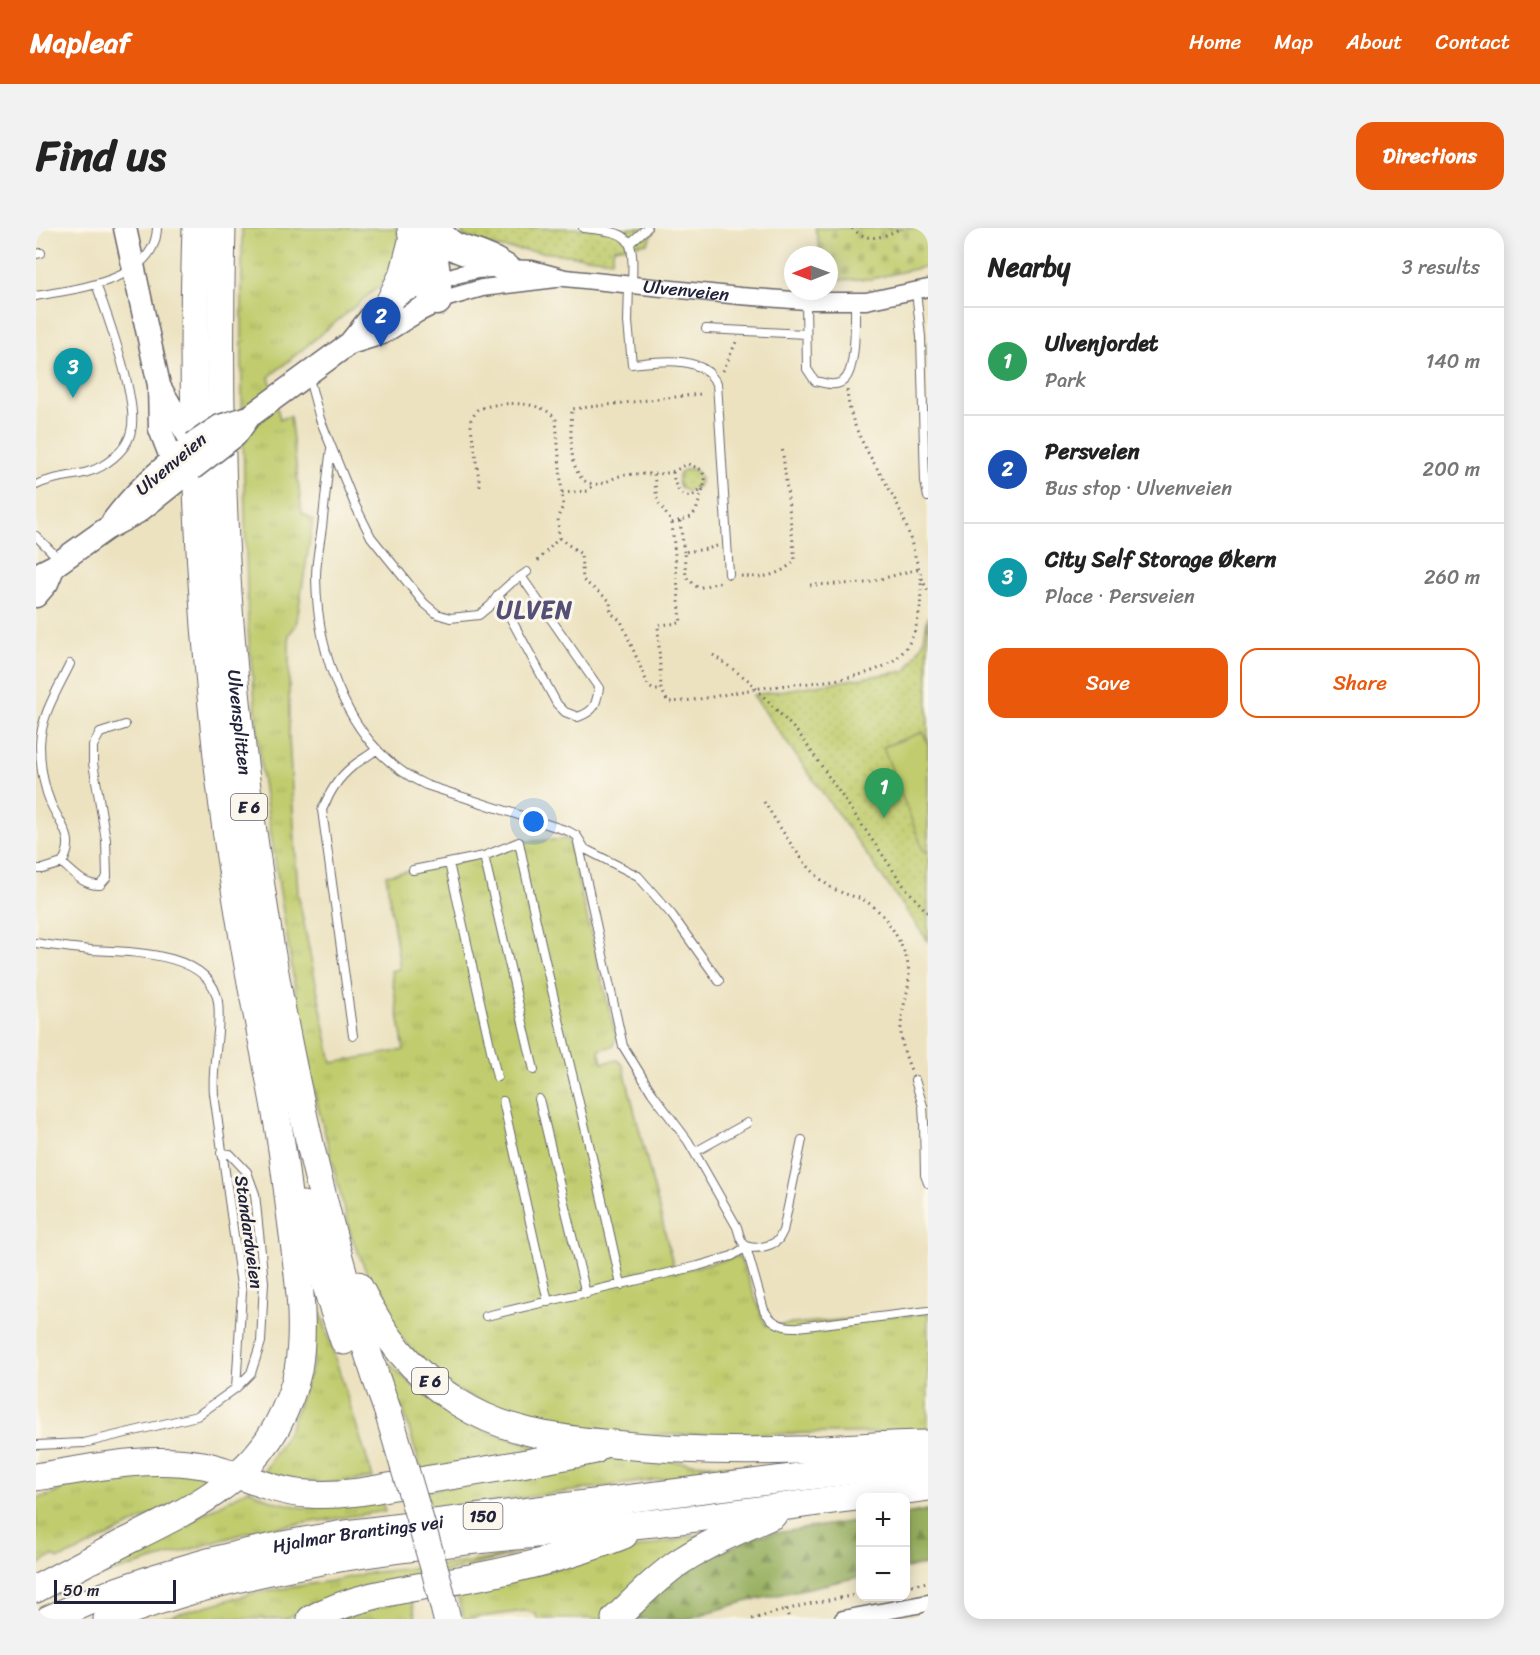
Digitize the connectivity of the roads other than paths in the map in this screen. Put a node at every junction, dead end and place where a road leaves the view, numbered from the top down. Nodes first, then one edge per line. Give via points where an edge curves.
1 (124, 228) edge
2 (157, 228) edge
3 (196, 228) edge
4 (224, 228) edge
5 (583, 228) edge
6 (647, 228) edge
7 (422, 231) edge
8 (630, 243) junction
9 (504, 268) junction
10 (134, 269) junction
11 (566, 278) junction
12 (96, 284) junction
13 (630, 284) junction
14 (433, 289) junction
15 (922, 290) edge
16 (36, 296) edge
17 (806, 301) junction
18 (855, 302) junction
19 (388, 305) junction
20 (706, 329) dead end
21 (806, 334) junction
22 (350, 343) junction
23 (308, 374) junction
24 (159, 385) junction
25 (249, 417) junction
26 (193, 444) junction
27 (331, 449) junction
28 (182, 464) junction
29 (36, 485) edge
30 (928, 497) edge
31 (36, 536) edge
32 (50, 568) edge
33 (729, 574) road end
34 (498, 595) junction
35 (36, 596) edge
36 (70, 664) dead end
37 (125, 725) dead end
38 (377, 749) junction
39 (577, 836) junction
40 (484, 856) junction
41 (62, 863) junction
42 (449, 863) junction
43 (36, 869) edge
44 (413, 870) dead end
45 (36, 944) edge
46 (719, 981) dead end
47 (353, 1036) dead end
48 (534, 1070) dead end
49 (497, 1077) dead end
50 (915, 1080) road end
51 (538, 1099) dead end
52 (503, 1101) dead end
53 (747, 1123) dead end
54 (280, 1136) junction
55 (802, 1140) dead end
56 (695, 1152) junction
57 (221, 1153) junction
58 (928, 1183) edge
59 (326, 1208) junction
60 (746, 1247) junction
61 (621, 1285) junction
62 (586, 1294) junction
63 (548, 1302) junction
64 (928, 1311) edge
65 (486, 1316) dead end
66 (236, 1388) junction
67 (379, 1413) junction
68 (928, 1444) edge
69 (36, 1445) edge
70 (619, 1445) junction
71 (928, 1461) edge
72 (238, 1475) junction
73 (36, 1477) edge
74 (928, 1487) edge
75 (794, 1505) junction
76 (655, 1523) junction
77 (36, 1588) edge
78 (928, 1603) edge
79 (49, 1619) edge
80 (107, 1619) edge
81 (311, 1619) edge
82 (427, 1619) edge
83 (447, 1619) edge
84 (615, 1619) edge
85 (843, 1619) edge

1 - 10 main road
2 - 10 lane via 150,252
3 - 54 highway, Ulvensplitten / E 6 via 196,473 211,700 237,903
4 - 59 highway, Ulvensplitten / E 6 via 221,375 226,560 239,728 277,984 305,1127
5 - 8 lane via 618,232
6 - 8 lane
7 - 9 highway
7 - 14 highway
7 - 19 highway
8 - 13 lane
9 - 11 street, Ulvenveien via 532,269
9 - 14 street, Ulvenveien via 477,270
10 - 12 lane
10 - 24 main road
11 - 13 street, Ulvenveien
11 - 14 street, Ulvenveien via 482,288
12 - 16 lane
12 - 29 lane via 132,405 131,432 122,449 99,467
13 - 17 street, Ulvenveien
13 - 33 lane via 632,364 683,363 708,372 717,383
14 - 19 street, Ulvenveien
14 - 22 main road, Ulvenveien via 417,311 382,333
15 - 18 street, Ulvenveien
15 - 30 lane
17 - 18 street, Ulvenveien
17 - 21 lane
18 - 21 lane via 852,363 842,382 815,381 807,369
19 - 22 main road, Ulvenveien via 370,318
20 - 21 lane, Ulvenveien
22 - 23 main road, Ulvenveien
23 - 25 main road, Ulvenveien
23 - 27 lane
24 - 26 main road
24 - 28 main road via 160,429
25 - 26 main road, Ulvenveien, bridge via 219,426
25 - 28 main road, Ulvenveien, bridge via 236,435
26 - 28 main road, Ulvenveien
27 - 34 lane via 371,537 424,603 437,614 466,618 479,615
27 - 38 lane via 316,574 319,623 346,704
28 - 32 main road, Ulvenveien via 151,490 128,501 106,529
31 - 32 lane
32 - 35 main road, Ulvenveien via 47,584
34 - 34 lane via 524,574 599,688 590,713 578,717 557,704
36 - 41 lane via 47,710 40,749 51,803 69,841
37 - 41 lane via 100,733 93,746 107,877 93,886
38 - 39 lane via 393,766 426,785
38 - 47 lane via 333,786 321,810
39 - 46 lane via 585,849 638,876 648,886
39 - 56 lane via 623,1046
40 - 42 lane
40 - 48 lane
40 - 61 lane via 519,842
41 - 43 lane
42 - 44 lane
42 - 49 lane
45 - 57 lane, Standardveien via 170,958 210,982 218,1001 213,1080
50 - 58 lane via 922,1106
51 - 62 lane
52 - 63 lane
53 - 56 lane
54 - 67 highway, E 6 via 331,1302
54 - 72 highway, E 6 via 300,1302 298,1369 276,1427
55 - 60 lane via 783,1232 767,1245
56 - 60 lane
57 - 66 lane, Standardveien via 242,1292
57 - 66 lane, Standardveien via 230,1154 247,1172 255,1194 264,1282 261,1342 251,1373
59 - 67 highway, E 6
59 - 70 highway, E 6 via 349,1269 382,1329 435,1386 460,1404 507,1426 549,1437
60 - 61 lane via 732,1256
60 - 64 lane via 764,1310 783,1327
61 - 62 lane
62 - 63 lane
63 - 65 lane
66 - 69 lane, Standardveien via 197,1416 84,1443
67 - 82 highway, E 6
67 - 83 highway, E 6, bridge via 433,1563
68 - 70 highway, E 6 via 768,1451
70 - 72 highway via 326,1495 295,1493
71 - 79 highway, Hjalmar Brantings vei / 150 via 296,1542 149,1578
72 - 73 highway via 202,1465 160,1461
72 - 77 highway, E 6 via 189,1509
74 - 75 highway, Hjalmar Brantings vei
75 - 76 highway, Hjalmar Brantings vei / 150
75 - 84 highway via 708,1545 681,1562
76 - 80 highway, Hjalmar Brantings vei / 150 via 554,1531 320,1562 192,1589
76 - 81 highway via 558,1558 376,1596
78 - 85 street

